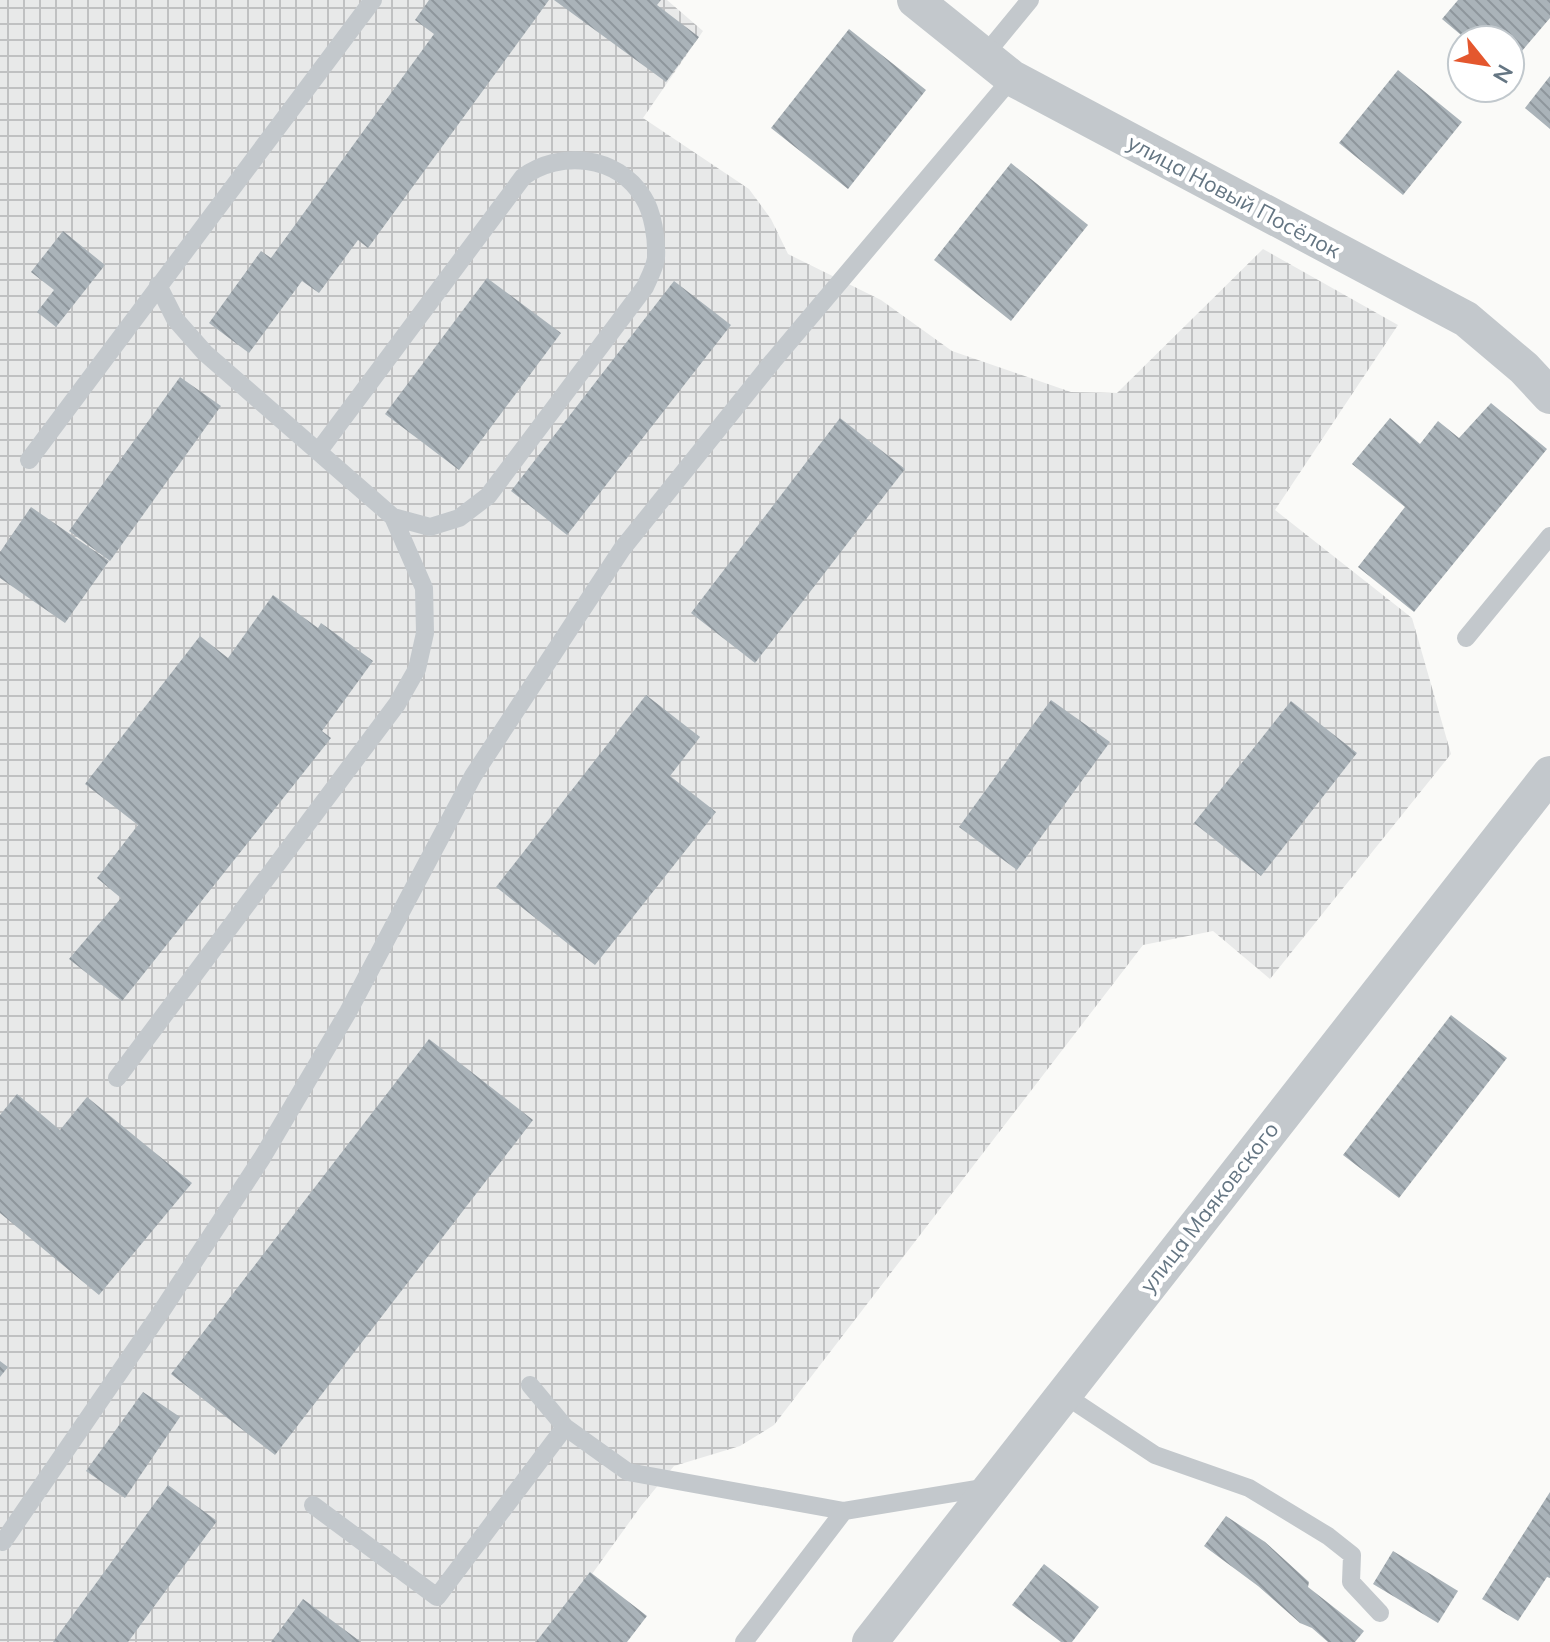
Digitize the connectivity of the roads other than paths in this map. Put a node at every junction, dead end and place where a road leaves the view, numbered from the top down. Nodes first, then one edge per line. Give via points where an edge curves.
1 (373, 0) edge
2 (915, 0) edge
3 (1030, 0) edge
4 (984, 56) junction
5 (1012, 78) junction
6 (158, 285) junction
7 (1550, 396) edge
8 (318, 452) junction
9 (29, 460) dead end
10 (393, 517) junction
11 (1550, 536) edge
12 (1466, 638) dead end
13 (1550, 774) edge
14 (117, 1078) dead end
15 (530, 1385) dead end
16 (1063, 1394) junction
17 (565, 1427) junction
18 (992, 1486) junction
19 (313, 1505) dead end
20 (844, 1511) junction
21 (3, 1542) dead end
22 (1380, 1613) dead end
23 (744, 1642) edge
24 (870, 1642) edge

1 - 6 lane
2 - 4 street, улица Новый Посёлок
3 - 4 lane
4 - 5 street, улица Новый Посёлок
5 - 7 street, улица Новый Посёлок via 1466,319
5 - 21 lane via 622,549 473,776 348,1012 262,1158
6 - 8 lane via 175,319 205,353
6 - 9 lane
8 - 10 lane
8 - 10 lane via 523,177 568,159 600,163 623,176 644,197 653,227 656,260 645,287 488,496 459,518 430,527
10 - 14 lane via 424,588 425,633 417,669 397,704
11 - 12 lane
13 - 16 street, улица Маяковского
15 - 17 lane
16 - 18 street, улица Маяковского
16 - 22 lane via 1155,1455 1249,1488 1328,1536 1352,1555 1351,1582
17 - 19 lane via 437,1597
17 - 20 lane via 628,1472
18 - 20 lane
18 - 24 street, улица Маяковского
20 - 23 lane

